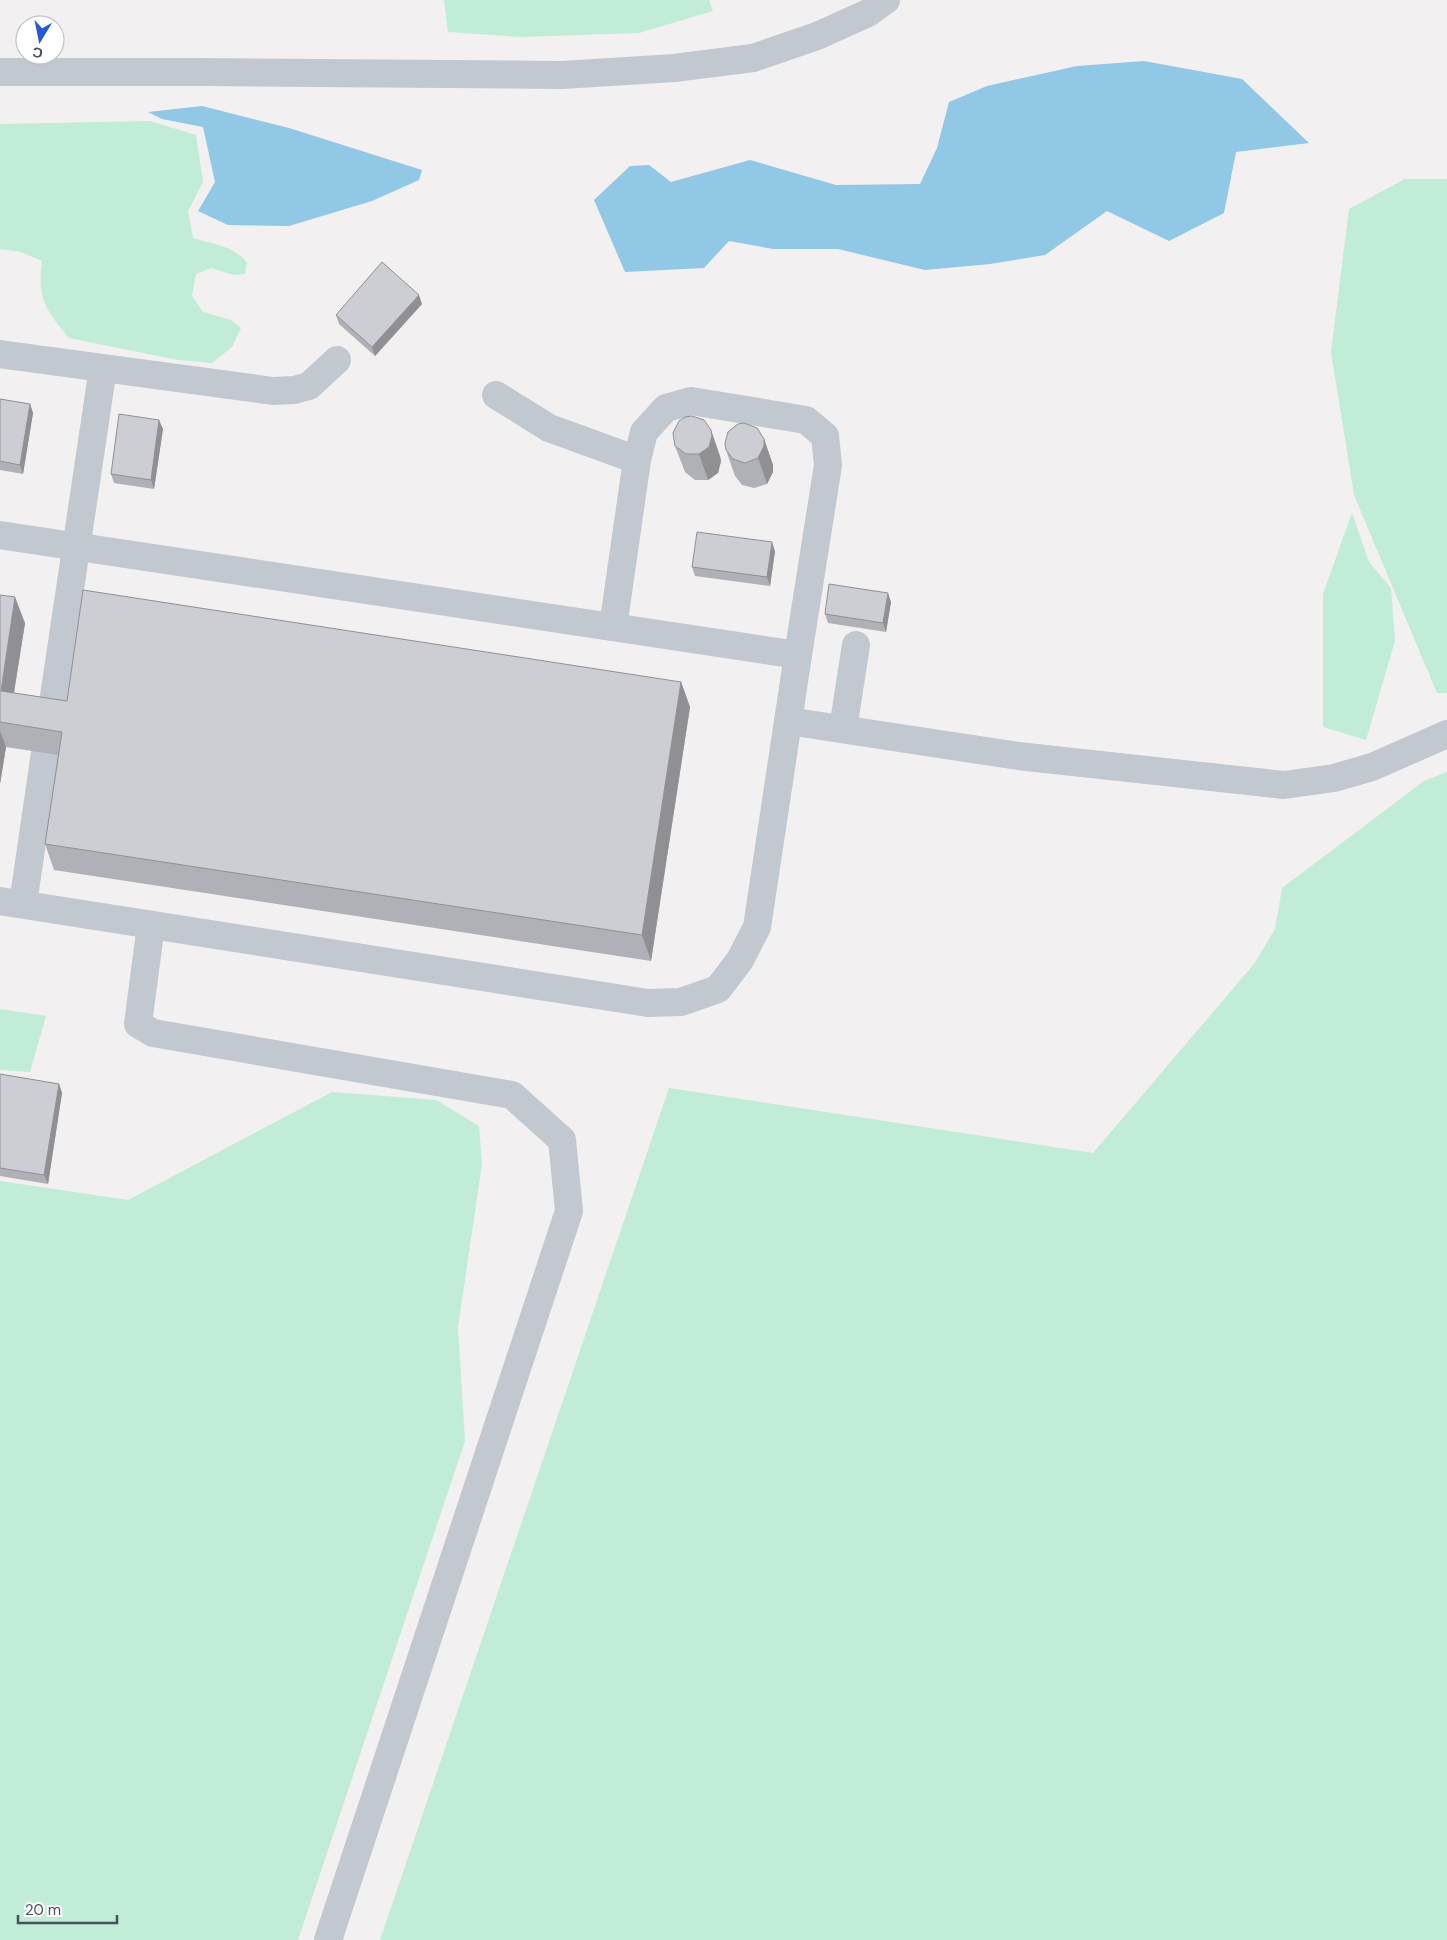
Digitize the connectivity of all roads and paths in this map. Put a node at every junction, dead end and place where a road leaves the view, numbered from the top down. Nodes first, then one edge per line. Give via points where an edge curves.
1 (886, 0) edge
2 (0, 72) edge
3 (0, 354) edge
4 (337, 360) dead end
5 (103, 368) junction
6 (496, 395) dead end
7 (637, 460) junction
8 (0, 535) edge
9 (76, 546) junction
10 (613, 627) junction
11 (856, 645) dead end
12 (798, 655) junction
13 (788, 721) junction
14 (50, 723) edge
15 (843, 729) junction
16 (1447, 734) edge
17 (45, 754) edge
18 (11, 902) edge
19 (151, 925) junction
20 (328, 1940) edge

1 - 2 street via 868,13 816,36 753,58 674,68 562,76
3 - 5 street
4 - 5 street via 309,386 273,391
5 - 9 street
6 - 7 street via 549,428
7 - 10 street
7 - 12 street via 644,432 666,408 691,401 806,420 825,436 828,464
8 - 9 street
9 - 10 street
9 - 14 street
10 - 12 street
11 - 15 street
12 - 13 street
13 - 15 street
13 - 19 street via 757,927 740,960 718,989 682,1002 648,1003
15 - 16 street via 1018,756 1284,785 1334,778 1372,767
17 - 18 street
18 - 19 street
19 - 20 street via 138,1024 153,1033 512,1095 562,1140 569,1211

